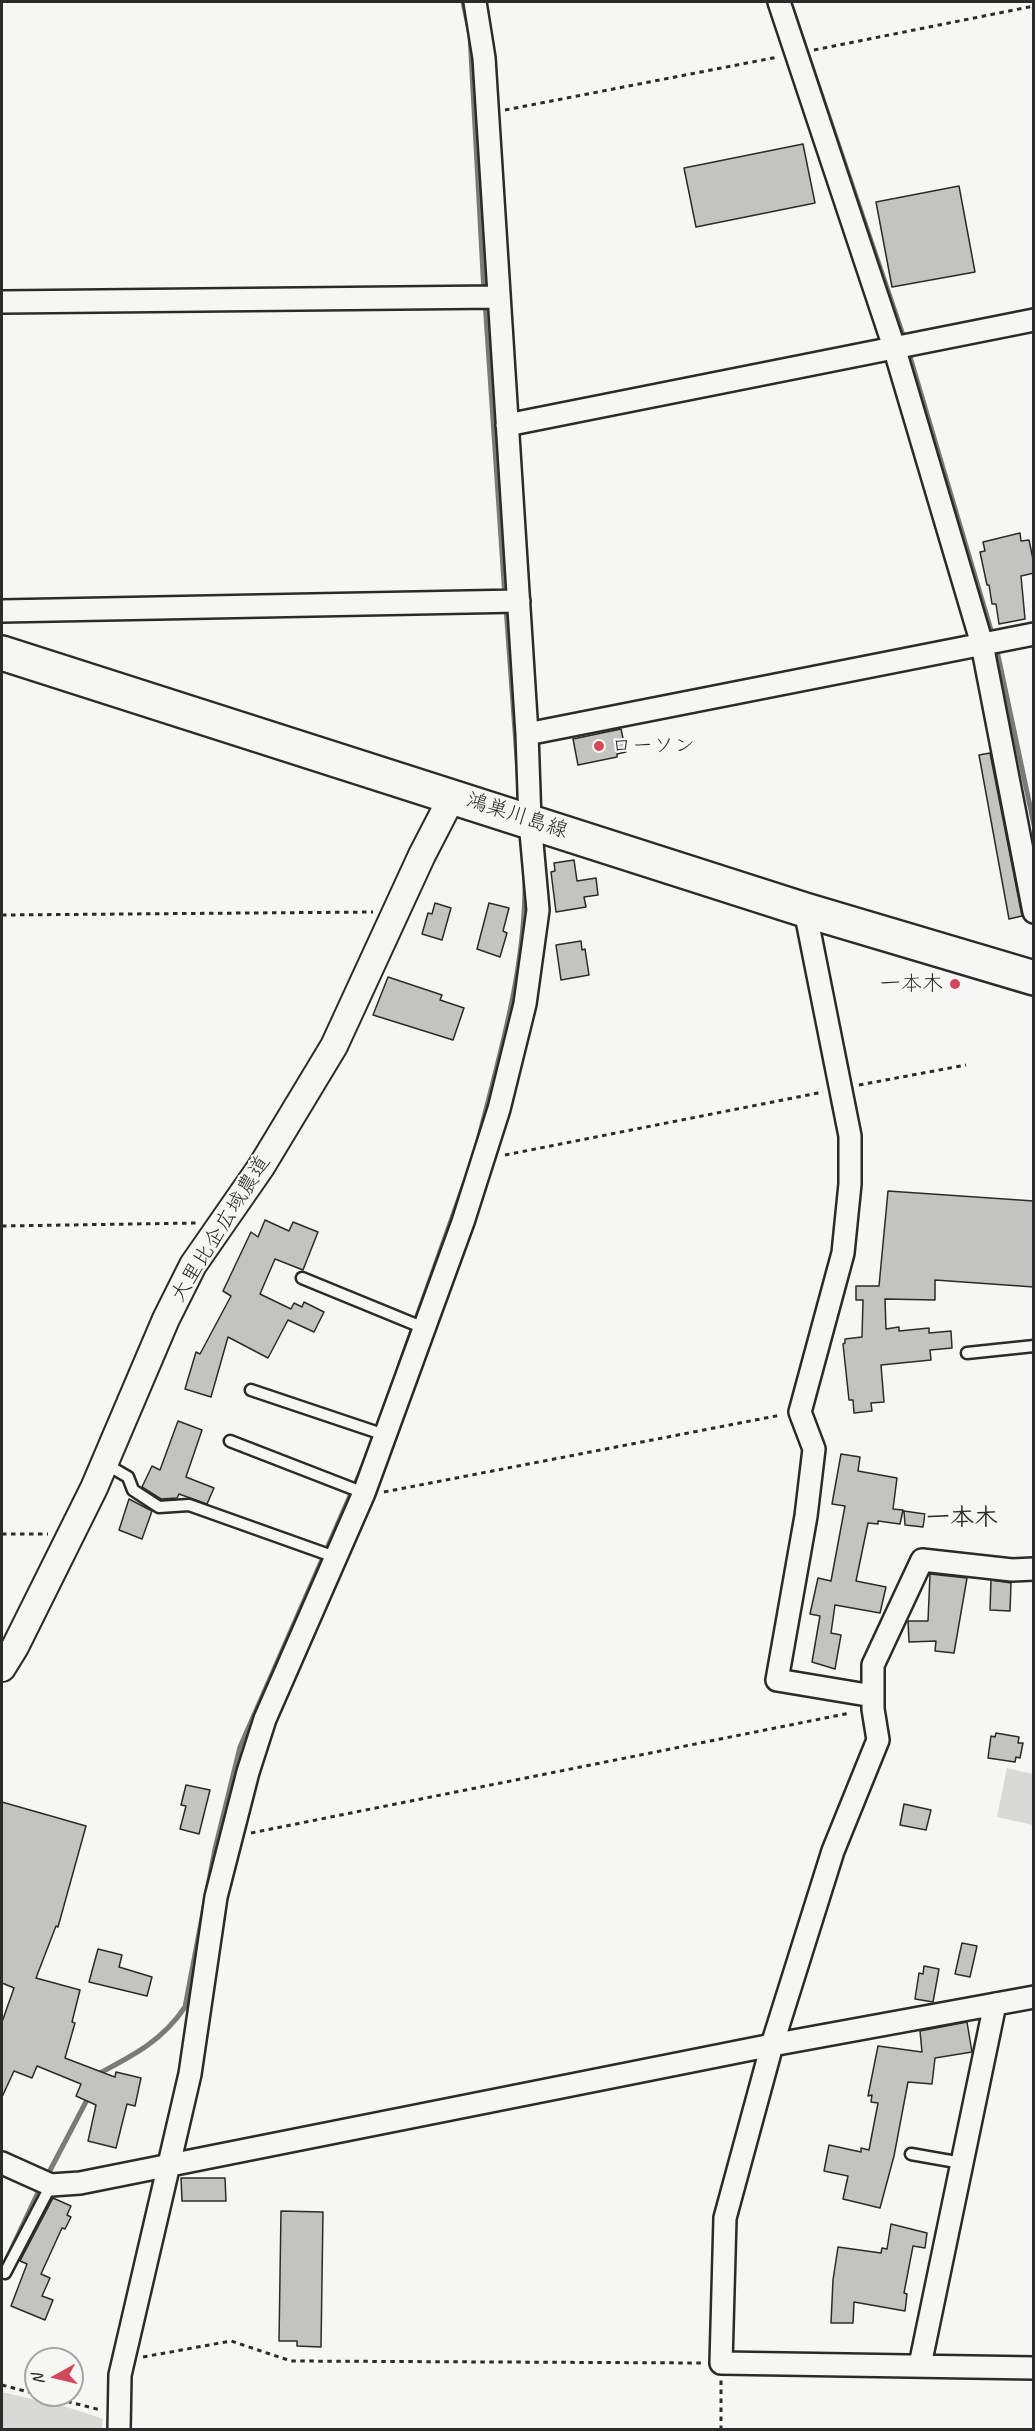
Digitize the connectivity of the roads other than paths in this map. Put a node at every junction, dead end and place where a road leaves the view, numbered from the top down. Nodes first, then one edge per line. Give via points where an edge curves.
1 (475, 2) edge
2 (779, 2) edge
3 (498, 297) junction
4 (2, 302) edge
5 (1034, 320) edge
6 (894, 347) junction
7 (507, 425) junction
8 (519, 601) junction
9 (2, 611) edge
10 (1034, 634) edge
11 (982, 644) junction
12 (2, 653) edge
13 (527, 734) junction
14 (453, 795) junction
15 (530, 821) junction
16 (805, 910) junction
17 (1034, 912) edge
18 (1034, 978) edge
19 (302, 1278) dead end
20 (424, 1328) junction
21 (1034, 1346) edge
22 (967, 1353) dead end
23 (251, 1390) dead end
24 (385, 1435) junction
25 (230, 1441) dead end
26 (104, 1463) junction
27 (364, 1493) junction
28 (335, 1557) junction
29 (1034, 1569) edge
30 (2, 1668) edge
31 (873, 1702) junction
32 (1034, 1997) edge
33 (995, 2004) junction
34 (772, 2045) junction
35 (910, 2154) dead end
36 (2, 2163) edge
37 (962, 2163) junction
38 (170, 2167) junction
39 (51, 2185) junction
40 (2, 2272) edge
41 (921, 2365) junction
42 (1034, 2367) edge
43 (119, 2422) edge

1 - 3 street via 484,58
2 - 6 street
3 - 4 street
3 - 7 street
5 - 6 street
6 - 7 street
6 - 11 street
7 - 8 street
8 - 9 street
8 - 13 street
10 - 11 street
11 - 13 street
11 - 17 street
12 - 14 main road, 鴻巣川島線
13 - 15 street
14 - 15 main road, 鴻巣川島線
14 - 26 street, 大里比企広域農道 via 334,1046 261,1167 193,1265
15 - 16 main road, 鴻巣川島線
15 - 20 street via 538,910 525,1004 484,1159
16 - 18 main road, 鴻巣川島線
16 - 31 street via 850,1136 850,1184 843,1253 800,1412 814,1449 777,1680
19 - 20 lane
20 - 24 street
21 - 22 lane
23 - 24 lane
24 - 27 street
25 - 27 lane
26 - 28 lane via 128,1477 133,1490 159,1507 189,1505
26 - 30 street, 大里比企広域農道
27 - 28 street
28 - 38 street via 265,1719 231,1837 216,1897 190,2074
29 - 31 street via 922,1560 873,1665
31 - 34 street via 878,1740 833,1851
32 - 33 street
33 - 34 street
33 - 37 street
34 - 38 street
34 - 41 street via 725,2218 722,2363
35 - 37 lane
36 - 39 street
37 - 41 street
38 - 39 street
38 - 43 street via 123,2361
39 - 40 lane via 5,2273
41 - 42 street

